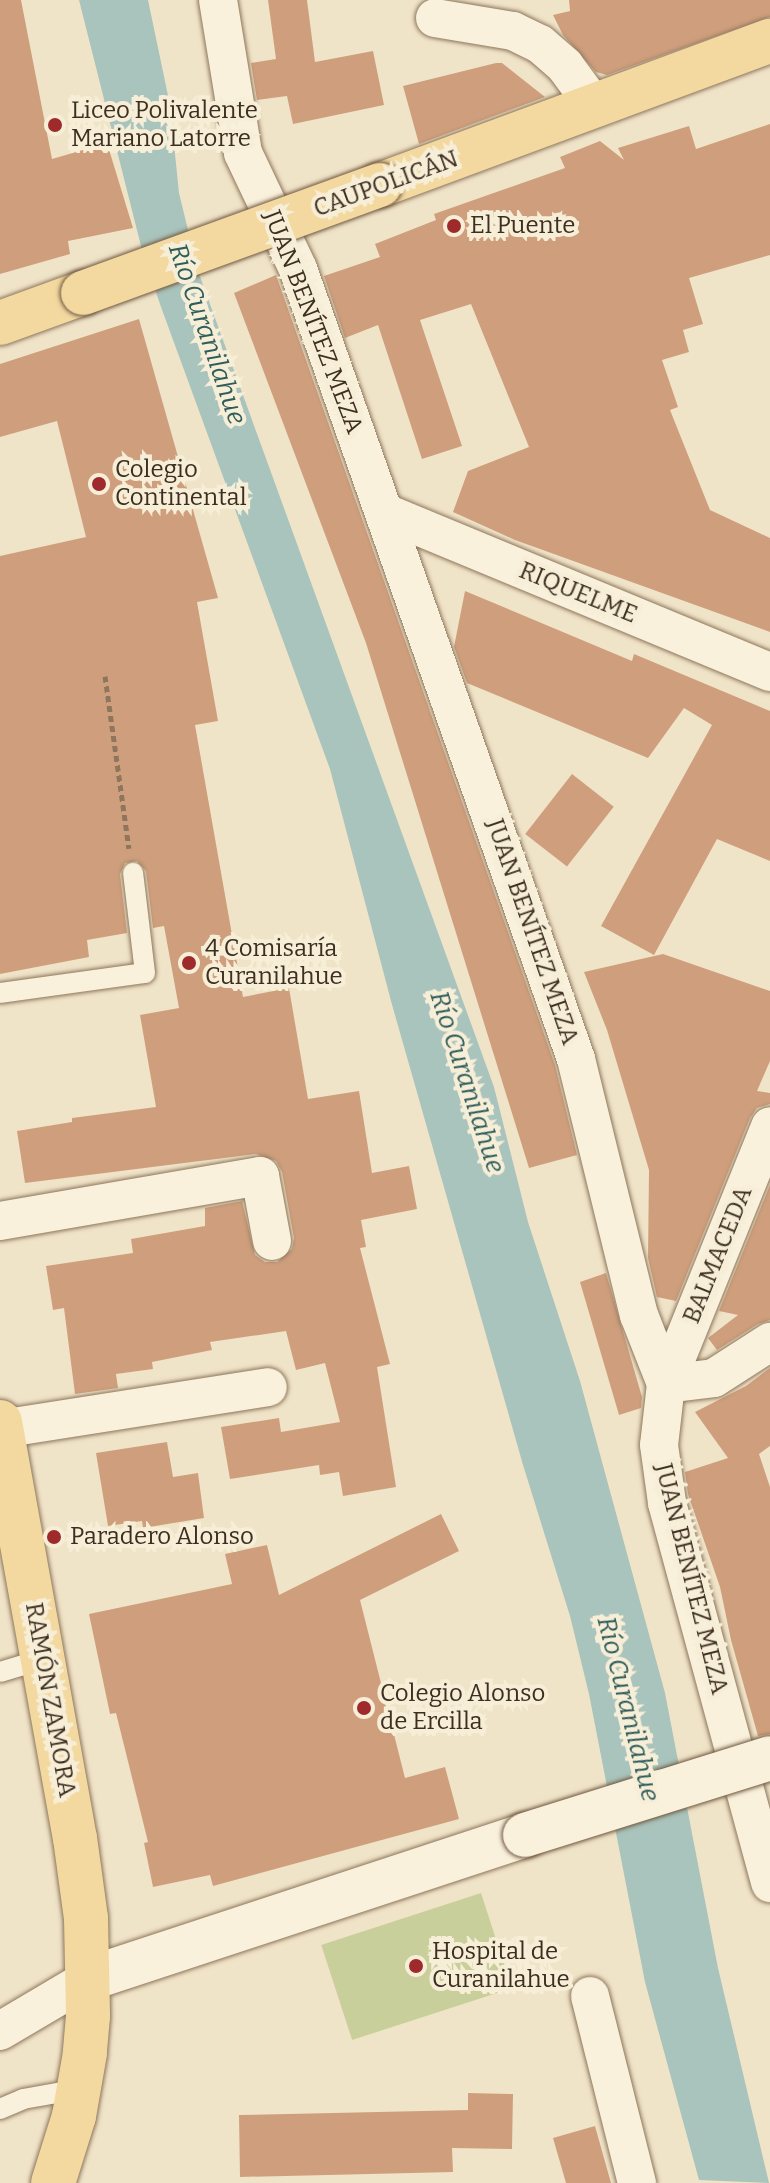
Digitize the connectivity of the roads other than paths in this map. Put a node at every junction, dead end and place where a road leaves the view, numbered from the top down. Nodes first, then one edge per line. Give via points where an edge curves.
1 (218, 0) edge
2 (435, 18) dead end
3 (770, 41) edge
4 (596, 108) junction
5 (0, 323) edge
6 (386, 513) junction
7 (770, 672) edge
8 (133, 873) road end
9 (0, 993) edge
10 (770, 1126) edge
11 (0, 1221) edge
12 (272, 1241) dead end
13 (770, 1342) edge
14 (666, 1384) junction
15 (268, 1387) dead end
16 (0, 1422) edge
17 (1, 1429) edge
18 (43, 1659) junction
19 (0, 1672) edge
20 (770, 1758) edge
21 (770, 1883) edge
22 (88, 1979) junction
23 (590, 1996) dead end
24 (0, 2031) edge
25 (80, 2089) junction
26 (0, 2109) edge
27 (53, 2183) edge
28 (637, 2183) edge

1 - 6 street, JUAN BENÍTEZ MEZA via 243,153 298,269
2 - 4 street via 513,31 540,44 565,66
3 - 4 main road, CAUPOLICÁN
4 - 5 main road, CAUPOLICÁN, bridge
6 - 7 street, RIQUELME
6 - 14 street, JUAN BENÍTEZ MEZA via 576,1059 639,1315
8 - 9 lane via 145,973
10 - 14 street, BALMACEDA
11 - 12 street via 260,1176
13 - 14 street via 714,1378
14 - 21 street, JUAN BENÍTEZ MEZA via 659,1445 667,1503
15 - 17 street
16 - 17 main road, RAMÓN ZAMORA
17 - 18 main road, RAMÓN ZAMORA
18 - 19 lane
18 - 22 main road, RAMÓN ZAMORA via 75,1838
20 - 22 main road, bridge
22 - 24 street
22 - 25 main road, RAMÓN ZAMORA
23 - 28 street
25 - 26 lane via 23,2099
25 - 27 main road, RAMÓN ZAMORA

